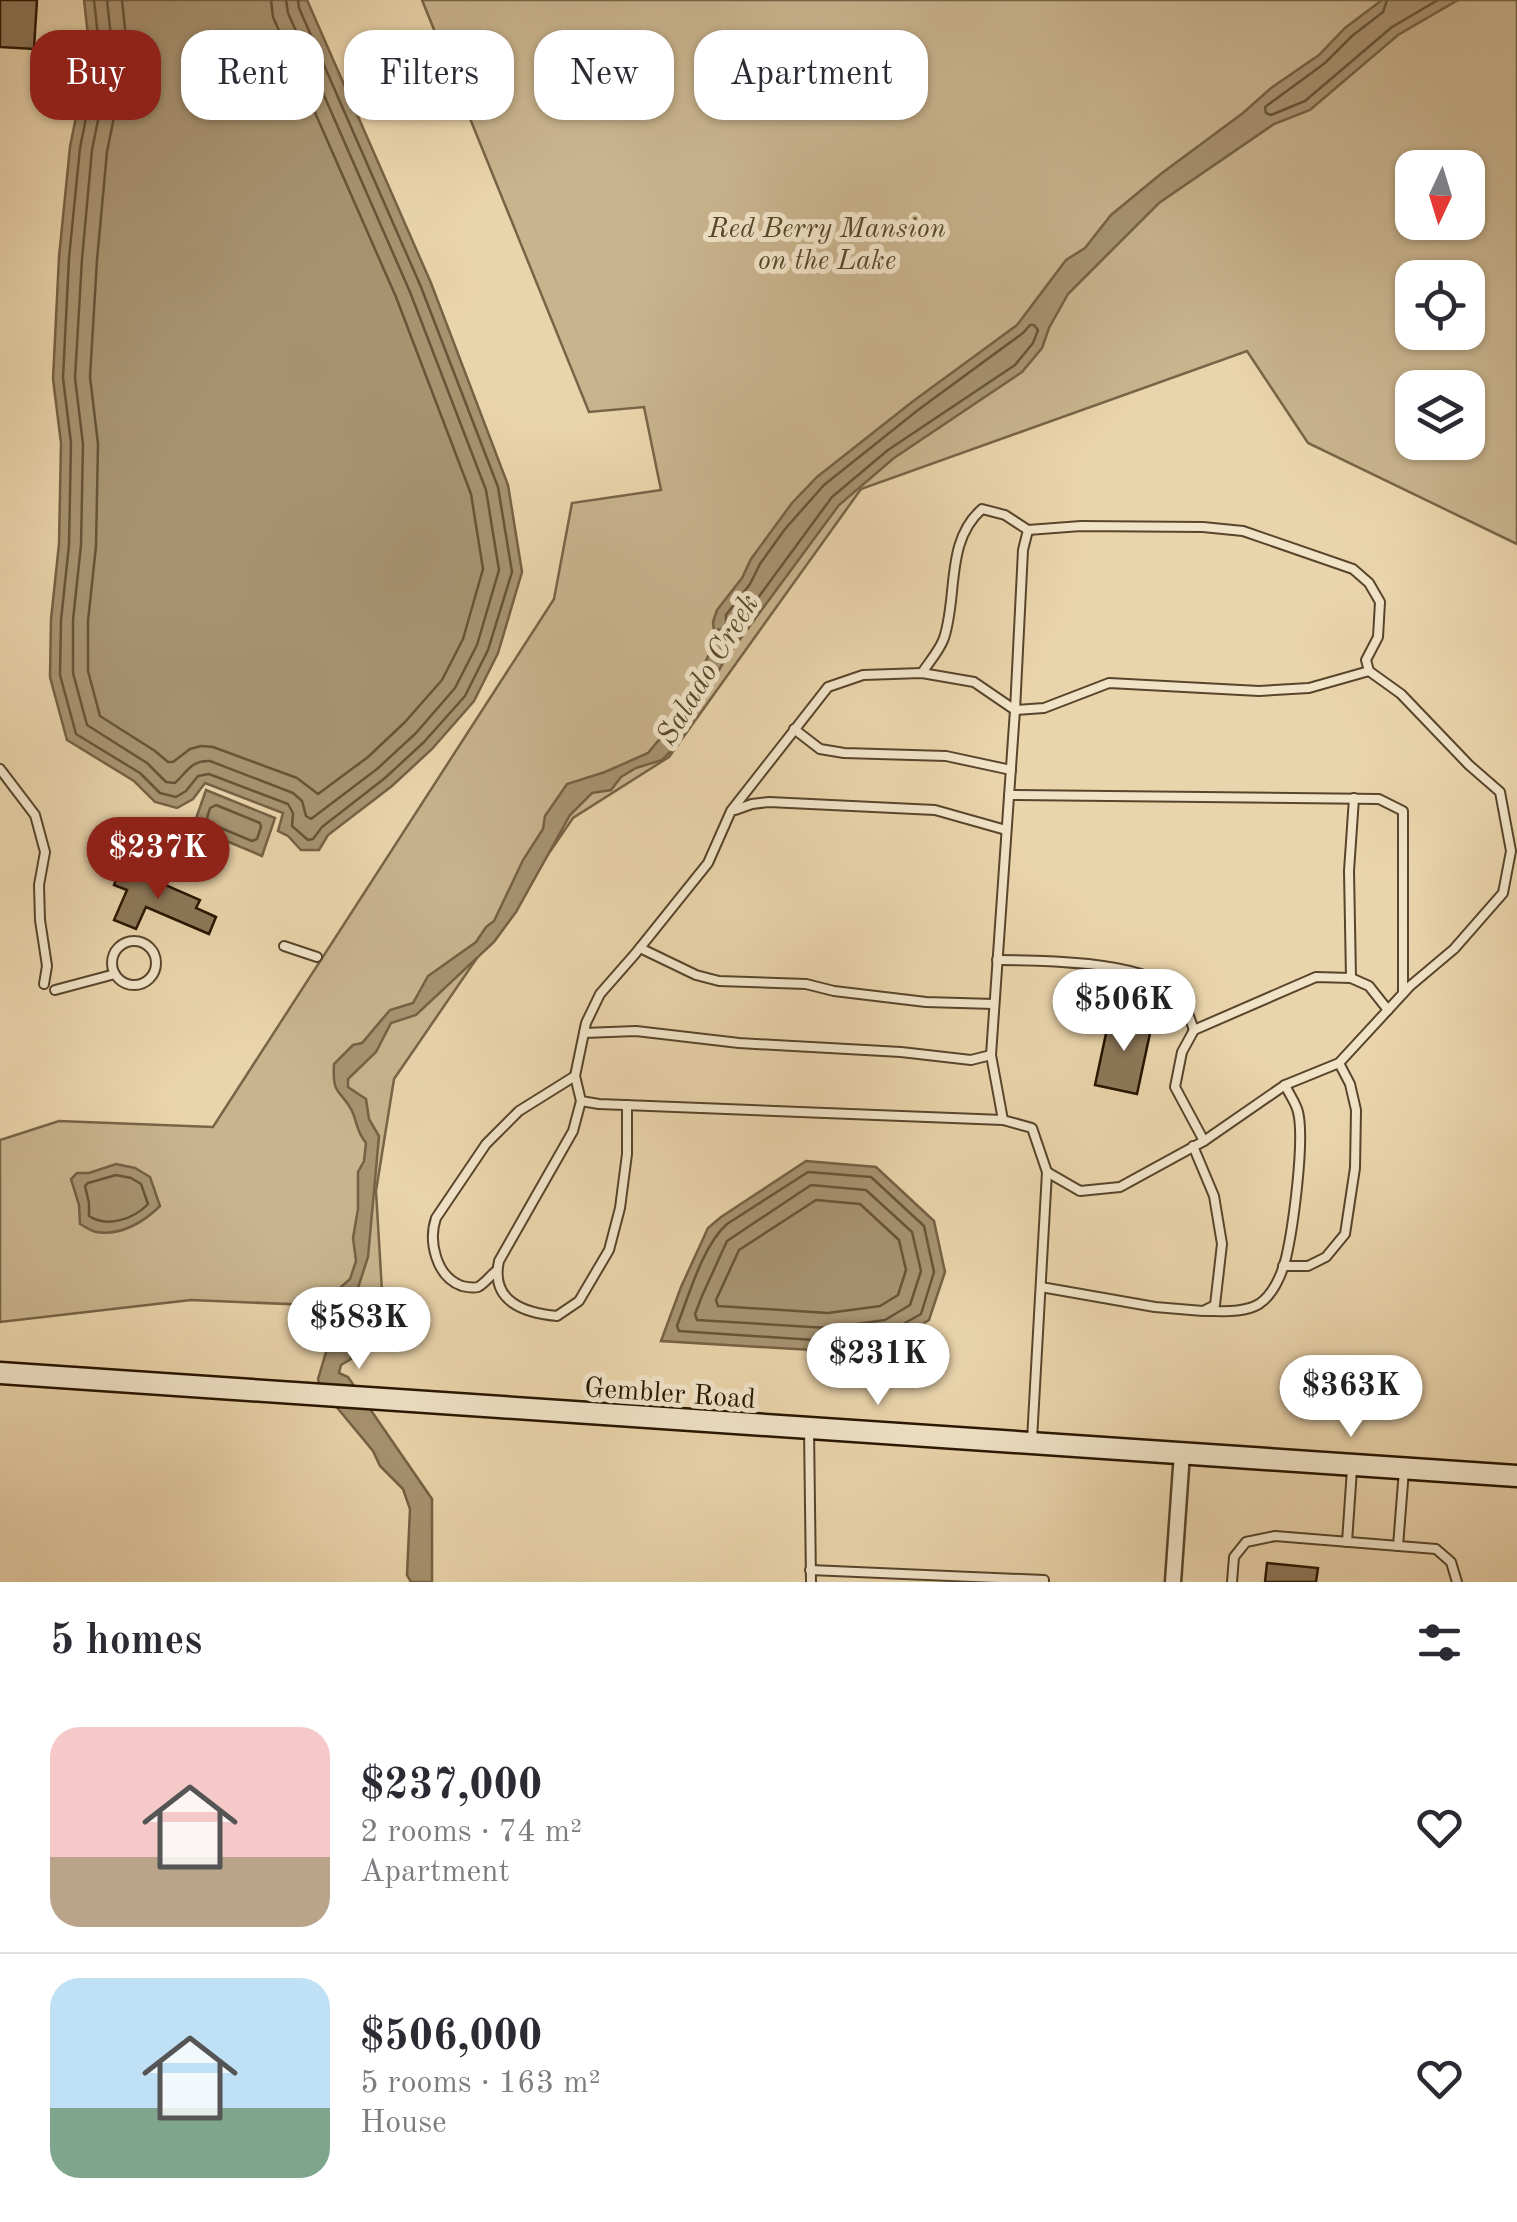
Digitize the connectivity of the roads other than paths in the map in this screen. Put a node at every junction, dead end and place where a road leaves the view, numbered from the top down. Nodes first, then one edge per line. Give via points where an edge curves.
1 (1028, 530) junction
2 (1369, 671) junction
3 (922, 673) junction
4 (1015, 710) junction
5 (794, 729) junction
6 (0, 769) edge
7 (1010, 770) junction
8 (1009, 795) junction
9 (1354, 798) junction
10 (731, 812) junction
11 (1006, 830) junction
12 (284, 946) dead end
13 (640, 948) junction
14 (318, 957) dead end
15 (997, 960) junction
16 (115, 974) junction
17 (1351, 978) junction
18 (44, 984) dead end
19 (55, 990) dead end
20 (1404, 992) junction
21 (994, 1004) junction
22 (1388, 1010) junction
23 (1194, 1030) junction
24 (584, 1032) junction
25 (991, 1055) junction
26 (1340, 1062) junction
27 (575, 1076) junction
28 (1284, 1085) junction
29 (582, 1101) junction
30 (627, 1105) junction
31 (1003, 1120) junction
32 (1204, 1141) junction
33 (1192, 1146) junction
34 (1048, 1172) junction
35 (1284, 1266) junction
36 (496, 1271) junction
37 (1040, 1288) junction
38 (1203, 1311) junction
39 (0, 1373) edge
40 (809, 1428) junction
41 (1031, 1444) junction
42 (1182, 1454) junction
43 (1353, 1465) junction
44 (1404, 1468) junction
45 (1517, 1476) edge
46 (1347, 1542) junction
47 (1398, 1546) junction
48 (810, 1570) junction
49 (810, 1582) edge
50 (1044, 1582) edge
51 (1173, 1582) edge
52 (1232, 1582) edge
53 (1457, 1582) edge

1 - 2 lane via 1243,531 1353,569 1380,602
1 - 3 lane via 1006,515 982,509 974,516 960,540 944,640
1 - 4 lane
2 - 4 lane via 1310,688 1259,691 1109,684 1044,708
2 - 20 lane via 1500,792 1511,850 1504,893
3 - 4 lane via 974,682
3 - 5 lane via 863,675 828,686
4 - 7 lane
5 - 7 lane via 820,750 946,756
5 - 10 lane
6 - 18 lane via 35,815 45,852 39,885
7 - 8 lane
8 - 9 lane
8 - 11 lane
9 - 17 lane
9 - 20 lane via 1379,799 1403,811
10 - 11 lane via 769,802 934,810
10 - 13 lane via 708,863
11 - 15 lane
12 - 14 lane
13 - 21 lane via 719,982
13 - 24 lane via 600,994
15 - 21 lane
15 - 23 lane via 1122,970 1160,982 1175,992
16 - 16 lane via 125,984 146,981 155,970 154,955 144,944 123,944 112,961
16 - 19 lane
17 - 22 lane via 1370,986
17 - 23 lane via 1316,977
20 - 22 lane
21 - 25 lane
22 - 26 lane
23 - 32 lane via 1174,1087
24 - 25 lane via 971,1060
24 - 27 lane
25 - 31 lane
26 - 28 lane
26 - 35 lane via 1356,1110 1345,1234 1308,1266
27 - 29 lane
27 - 36 lane via 519,1111 486,1144 436,1218 434,1252 452,1281 478,1286
28 - 32 lane
28 - 35 lane via 1300,1128
29 - 30 lane
29 - 36 lane via 573,1130
30 - 31 lane
30 - 36 lane via 620,1208 609,1250 579,1301 558,1316 516,1308
31 - 34 lane via 1032,1128
32 - 33 lane
33 - 34 lane via 1120,1187 1080,1192
33 - 38 lane via 1214,1196 1222,1244 1215,1305
34 - 37 lane
35 - 38 lane via 1258,1304
37 - 38 lane
37 - 41 lane
39 - 40 main road, Gembler Road
40 - 41 main road, Gembler Road
40 - 48 lane
41 - 42 main road, Gembler Road
42 - 43 main road, Gembler Road
42 - 51 street
43 - 44 main road, Gembler Road
43 - 46 lane
44 - 45 main road, Gembler Road
44 - 47 lane
46 - 47 lane
46 - 52 lane via 1275,1536 1246,1542 1234,1557
47 - 53 lane via 1436,1548 1451,1562
48 - 49 lane
48 - 50 lane

